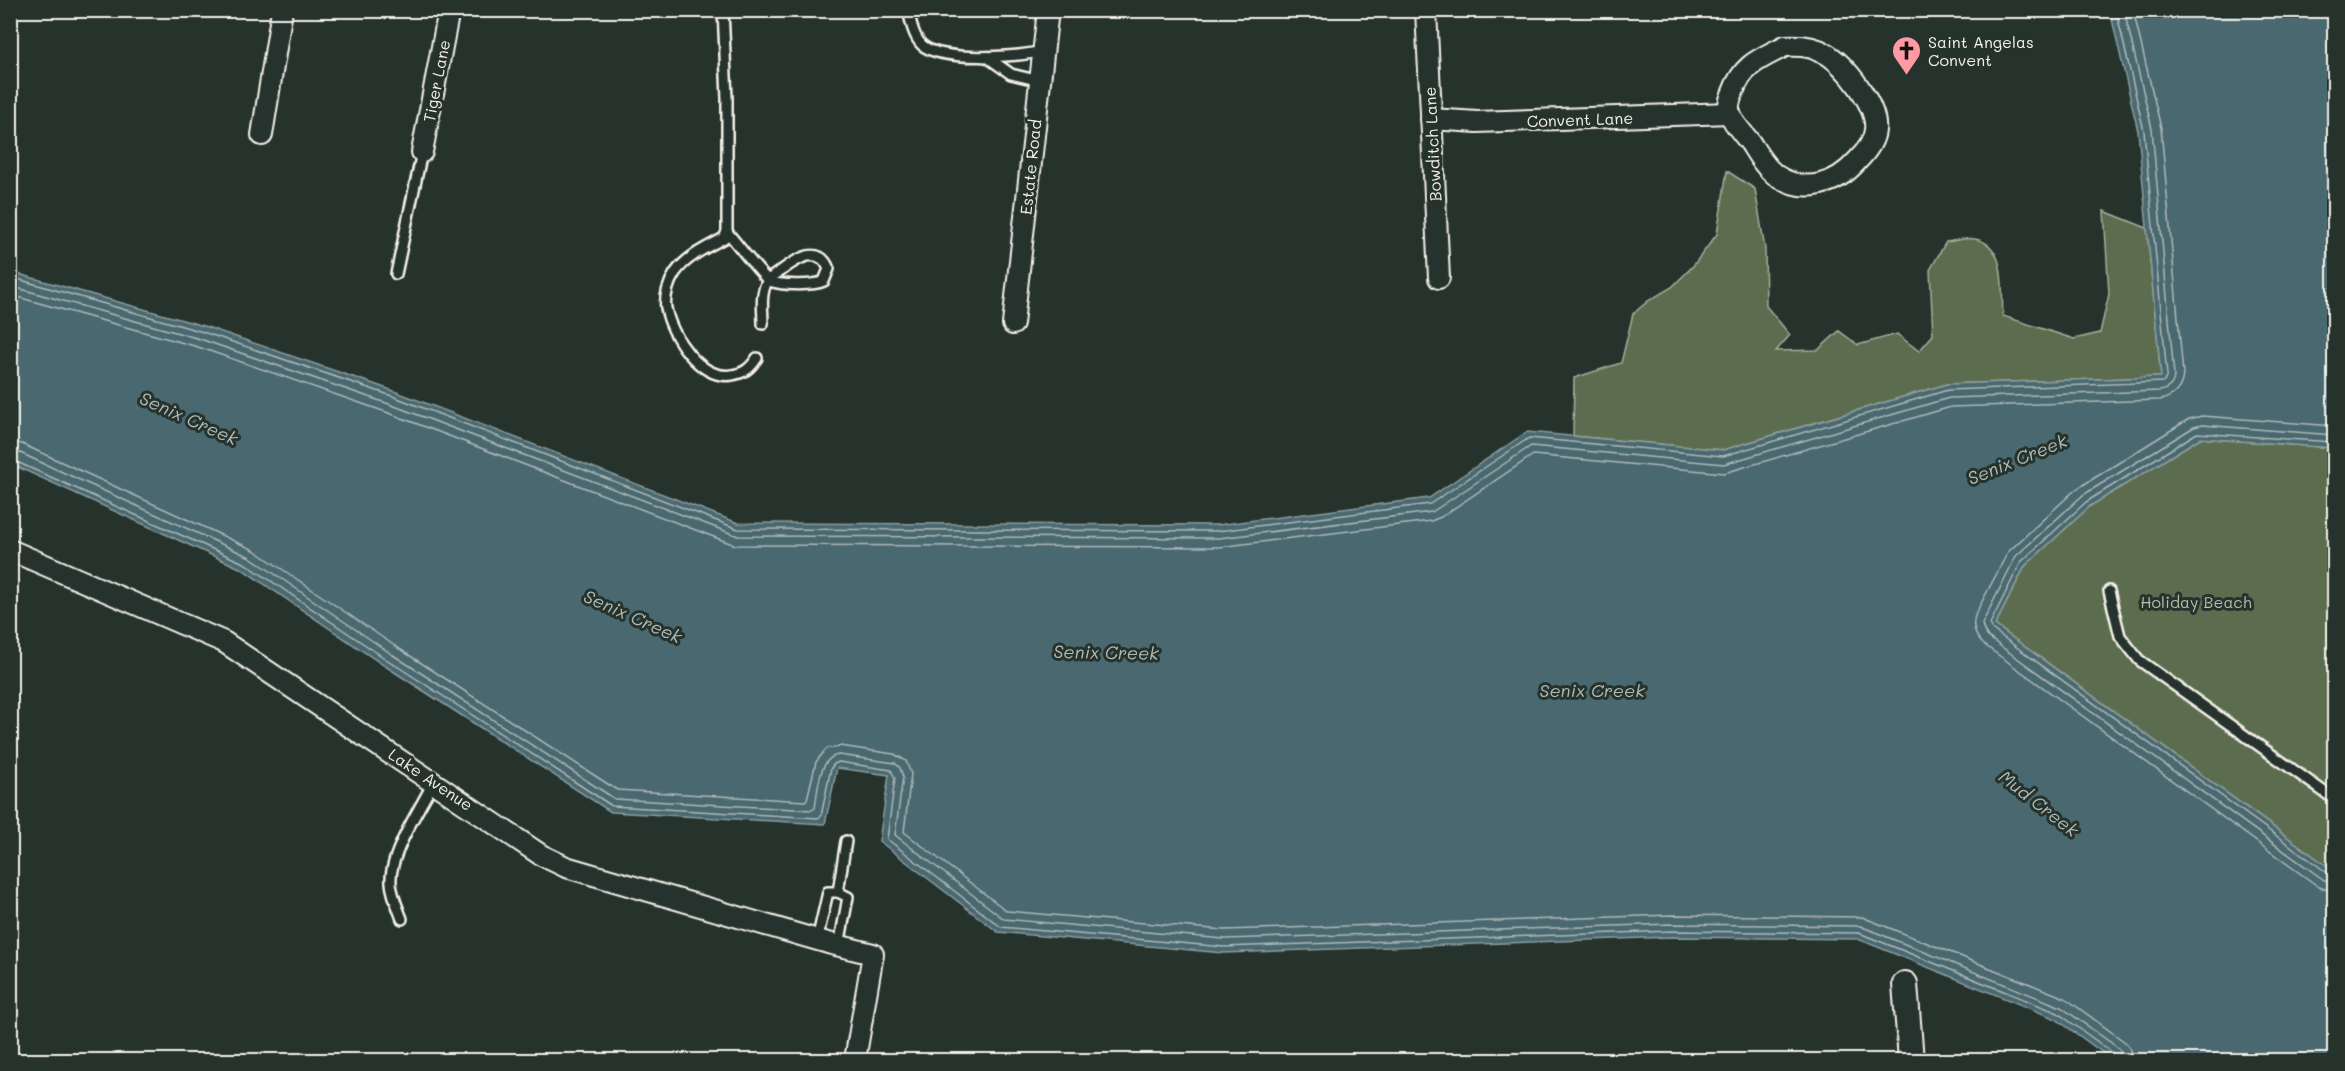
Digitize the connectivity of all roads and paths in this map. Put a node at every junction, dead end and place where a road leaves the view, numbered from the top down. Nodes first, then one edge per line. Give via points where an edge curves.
1 (282, 10) edge
2 (449, 10) edge
3 (723, 10) edge
4 (908, 10) edge
5 (1048, 10) edge
6 (1426, 10) edge
7 (1043, 51) junction
8 (987, 57) junction
9 (1040, 81) junction
10 (1730, 113) junction
11 (1431, 119) junction
12 (262, 135) dead end
13 (422, 152) joint
14 (728, 232) junction
15 (396, 274) dead end
16 (1439, 278) dead end
17 (768, 280) junction
18 (763, 324) dead end
19 (1013, 324) dead end
20 (757, 358) dead end
21 (10, 550) edge
22 (2109, 591) dead end
23 (434, 781) junction
24 (2334, 799) edge
25 (846, 841) dead end
26 (838, 892) junction
27 (402, 919) dead end
28 (817, 940) junction
29 (839, 946) junction
30 (1905, 984) dead end
31 (855, 1060) edge
32 (1911, 1060) edge

1 - 12 street
2 - 13 street, Tiger Lane
3 - 14 lane
4 - 8 lane via 916,37 930,50
5 - 7 street, Estate Road
6 - 11 street, Bowditch Lane
7 - 8 lane
7 - 9 street, Estate Road
8 - 9 lane via 1011,74
9 - 19 street, Estate Road
10 - 10 street via 1776,175 1799,186 1833,182 1848,172 1867,150 1875,131 1874,114 1839,63 1824,52 1802,46 1785,46 1753,62 1738,78 1729,102
10 - 11 street, Convent Lane via 1477,123
11 - 16 street, Bowditch Lane
13 - 15 lane
14 - 17 lane
14 - 20 lane via 676,272 666,308 683,346 714,375 744,373
17 - 17 lane via 818,284 824,281 829,269 822,259 809,254
17 - 18 lane via 763,292
21 - 23 street, Lake Avenue via 225,642
22 - 24 lane via 2120,636 2139,660
23 - 27 lane via 392,869 391,885
23 - 28 street, Lake Avenue via 541,855 566,867
25 - 26 lane
26 - 28 lane via 828,892
26 - 29 lane via 848,897
28 - 29 street, Lake Avenue
29 - 31 street, Lake Avenue via 873,954
30 - 32 street

